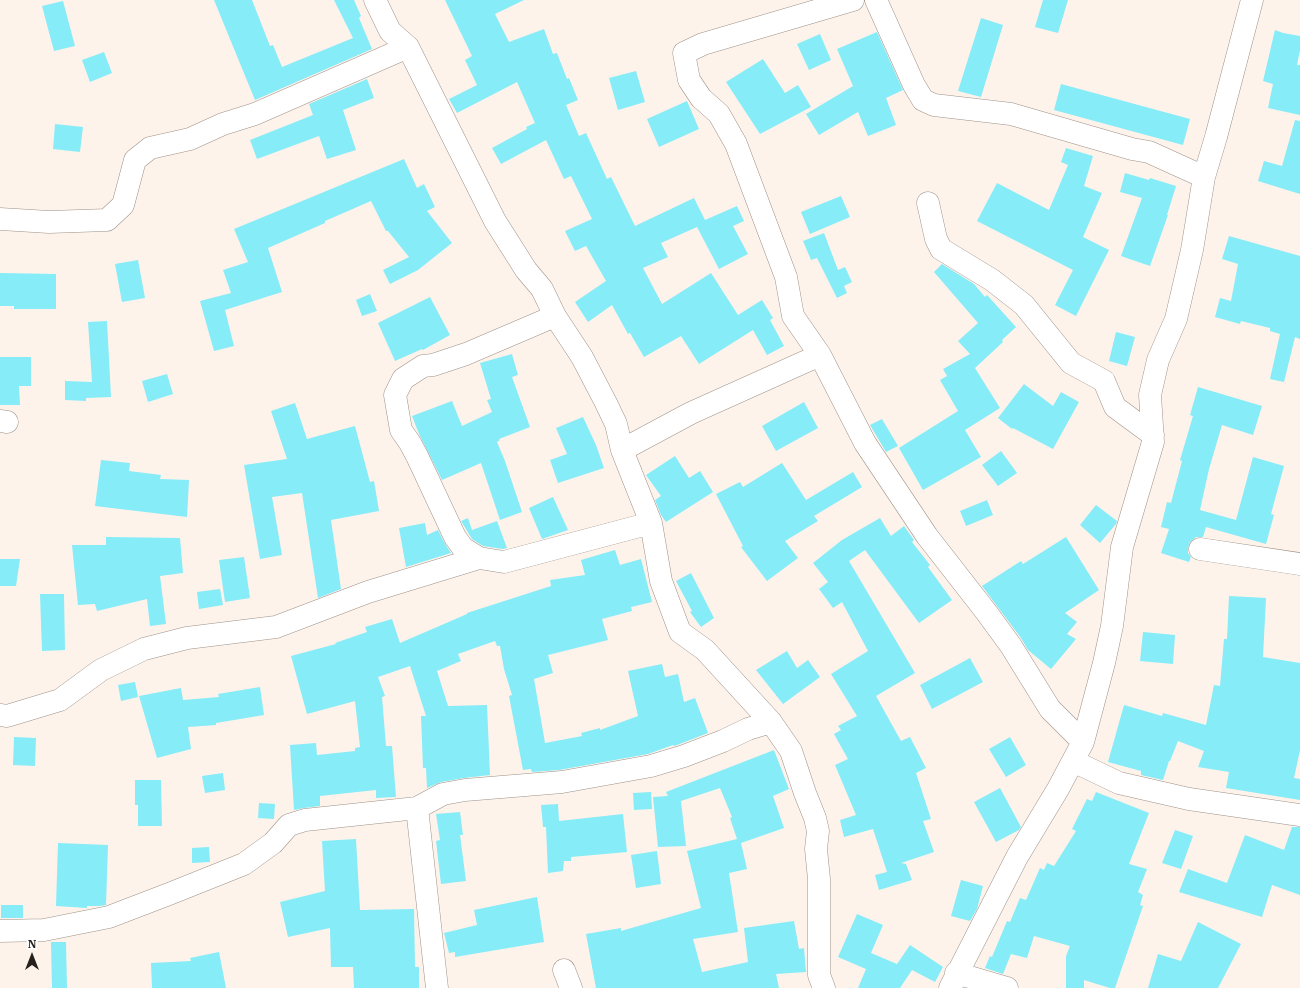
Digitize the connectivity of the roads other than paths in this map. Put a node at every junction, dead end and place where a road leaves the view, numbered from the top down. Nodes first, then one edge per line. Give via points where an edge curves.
1 (375, 0) edge
2 (853, 0) edge
3 (876, 0) edge
4 (1252, 0) edge
5 (408, 47) junction
6 (1204, 177) junction
7 (928, 203) dead end
8 (0, 219) edge
9 (554, 316) junction
10 (820, 355) junction
11 (1152, 435) junction
12 (622, 450) junction
13 (651, 523) junction
14 (1200, 549) dead end
15 (479, 558) junction
16 (1300, 564) edge
17 (0, 715) edge
18 (771, 722) junction
19 (1078, 751) junction
20 (417, 808) junction
21 (1300, 815) edge
22 (0, 931) edge
23 (953, 981) edge
24 (437, 988) edge
25 (824, 988) edge
26 (1007, 988) edge

1 - 5 street via 390,31
2 - 10 street via 703,44 684,53 689,80 701,98 719,114 736,144 786,277 793,316
3 - 6 street via 923,100 934,105 1011,114 1149,152
4 - 6 street
5 - 8 street via 255,114 223,124 190,139 150,148 135,160 123,205 107,220 49,222
5 - 9 street via 495,221 526,270 542,289
6 - 11 street via 1192,250 1176,319 1158,360 1150,395
7 - 11 street via 936,239 941,249 992,280 1024,305 1071,363 1104,381 1115,407
9 - 12 street via 582,357 606,403 616,424
9 - 15 street via 466,354 423,366 403,379 395,395 401,430 417,456 455,537 464,548
10 - 12 street via 691,413
10 - 19 street via 865,443 927,536 1011,646
11 - 19 street via 1153,442 1122,547 1104,663
12 - 13 street
13 - 15 street via 504,562
13 - 18 street via 661,580 680,632 705,650
14 - 16 street
15 - 17 street via 368,592 276,627 187,638 144,649 101,670 60,700 7,716
18 - 20 street via 651,766 562,782 443,794
18 - 25 street via 791,751 818,831 816,849 819,879 819,975
19 - 21 street via 1119,783 1189,799
19 - 23 street via 1017,857
20 - 22 street via 304,820 289,824 273,843 244,864 109,917 44,930
20 - 24 street
23 - 26 street

